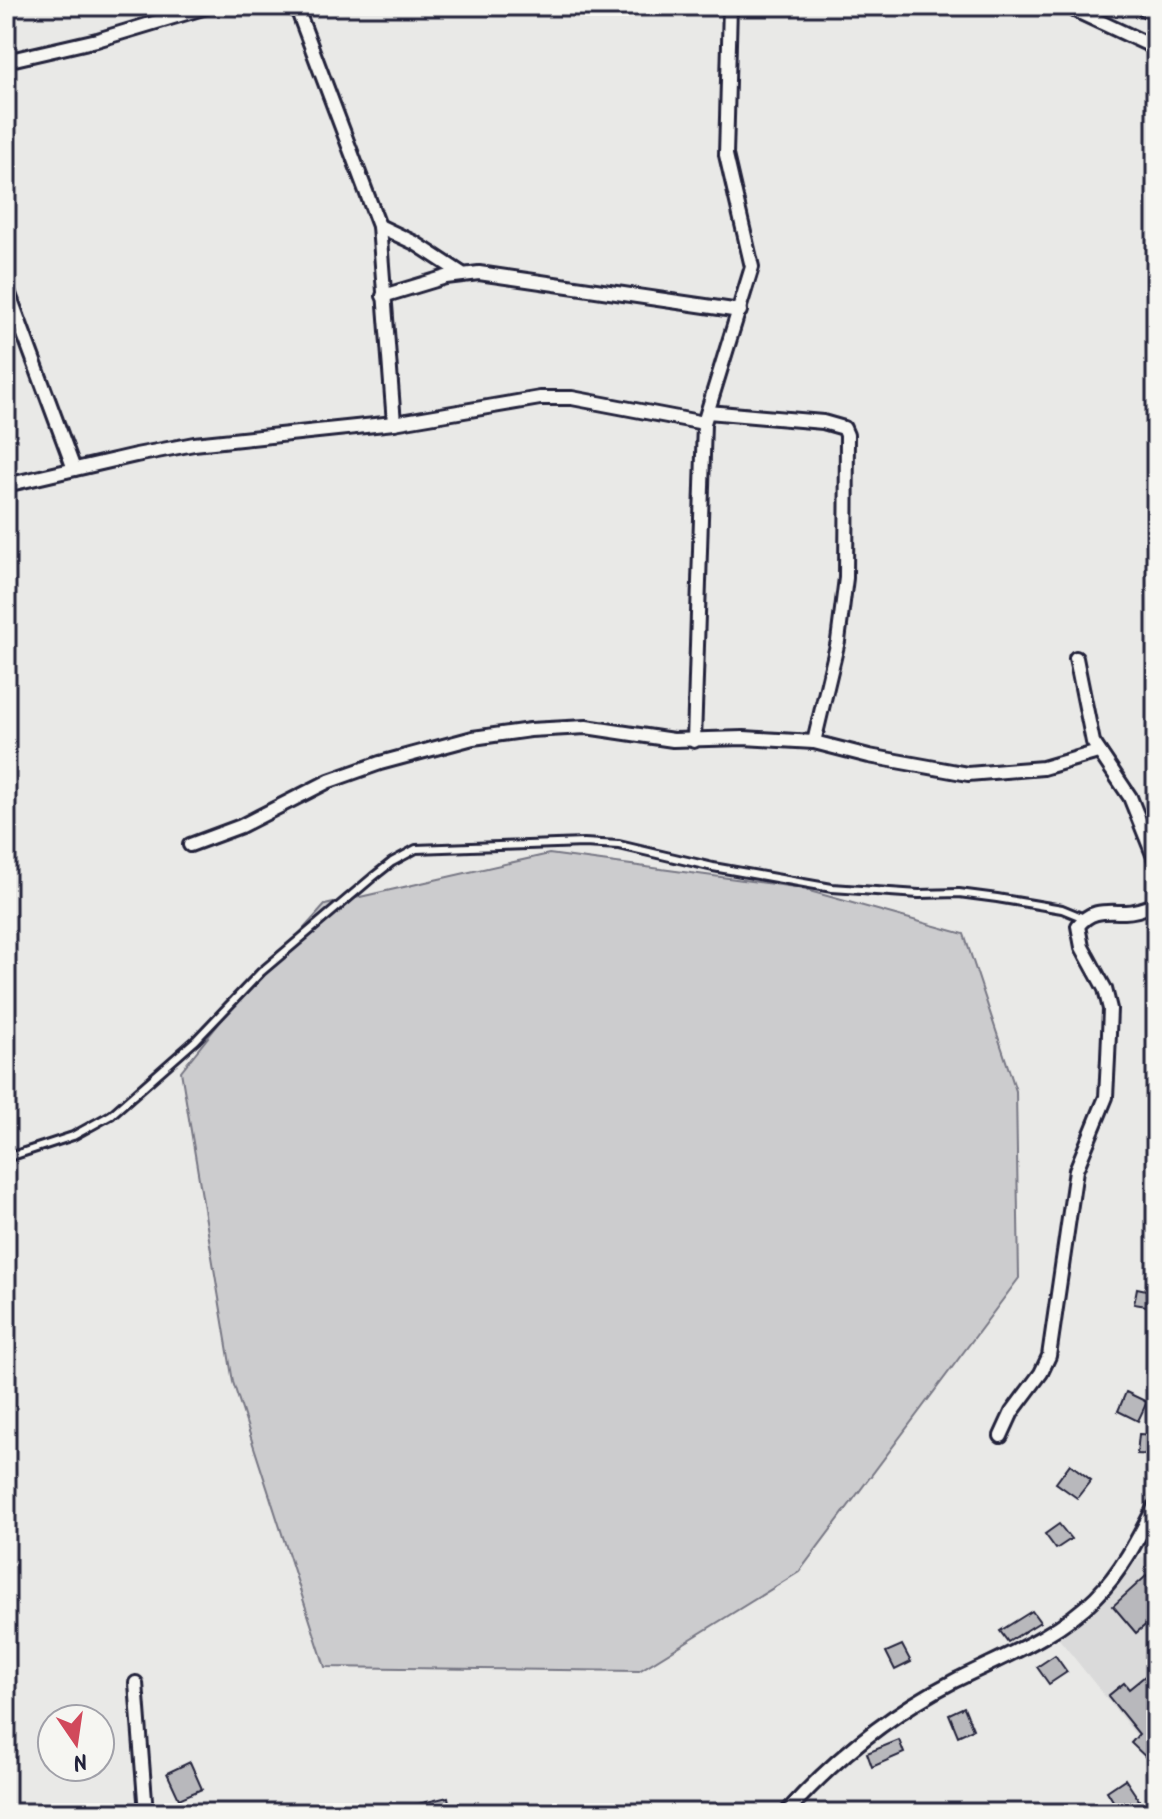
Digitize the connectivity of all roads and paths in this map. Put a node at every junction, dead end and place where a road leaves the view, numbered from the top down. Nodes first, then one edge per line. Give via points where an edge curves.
1 (210, 6) edge
2 (296, 6) edge
3 (730, 6) edge
4 (1066, 6) edge
5 (1143, 6) edge
6 (1156, 12) edge
7 (1156, 48) edge
8 (6, 60) edge
9 (379, 226) junction
10 (461, 273) junction
11 (6, 286) edge
12 (383, 296) junction
13 (740, 311) junction
14 (706, 417) junction
15 (394, 423) junction
16 (74, 469) junction
17 (6, 485) edge
18 (1076, 658) dead end
19 (694, 741) junction
20 (814, 742) junction
21 (1098, 752) junction
22 (190, 845) dead end
23 (1156, 862) edge
24 (1156, 904) edge
25 (1084, 918) junction
26 (6, 1158) edge
27 (1001, 1436) dead end
28 (1156, 1506) edge
29 (136, 1683) dead end
30 (146, 1813) edge
31 (786, 1813) edge

1 - 8 street
2 - 9 street
3 - 13 street via 726,155 752,267
4 - 7 street
5 - 6 main road
9 - 10 street
9 - 12 street
10 - 12 street
10 - 13 street
11 - 16 street
12 - 15 street
13 - 14 street
14 - 15 street via 556,397
14 - 19 street
14 - 20 street via 823,422 844,428 847,435 846,578 838,641
15 - 16 street via 226,439
16 - 17 street
18 - 21 street
19 - 20 street
19 - 22 street via 586,727 473,738 329,781 241,826
20 - 21 street via 968,774 1043,768
21 - 23 street via 1130,797
24 - 25 street
25 - 26 lane via 1062,909 959,893 832,888 619,845 416,849 373,877 261,972 196,1040 111,1115 73,1136
25 - 27 street via 1078,934 1110,1009 1106,1097 1076,1170 1049,1356
28 - 31 street via 1109,1583 1081,1611 1027,1647 956,1680 887,1721 831,1766
29 - 30 street

